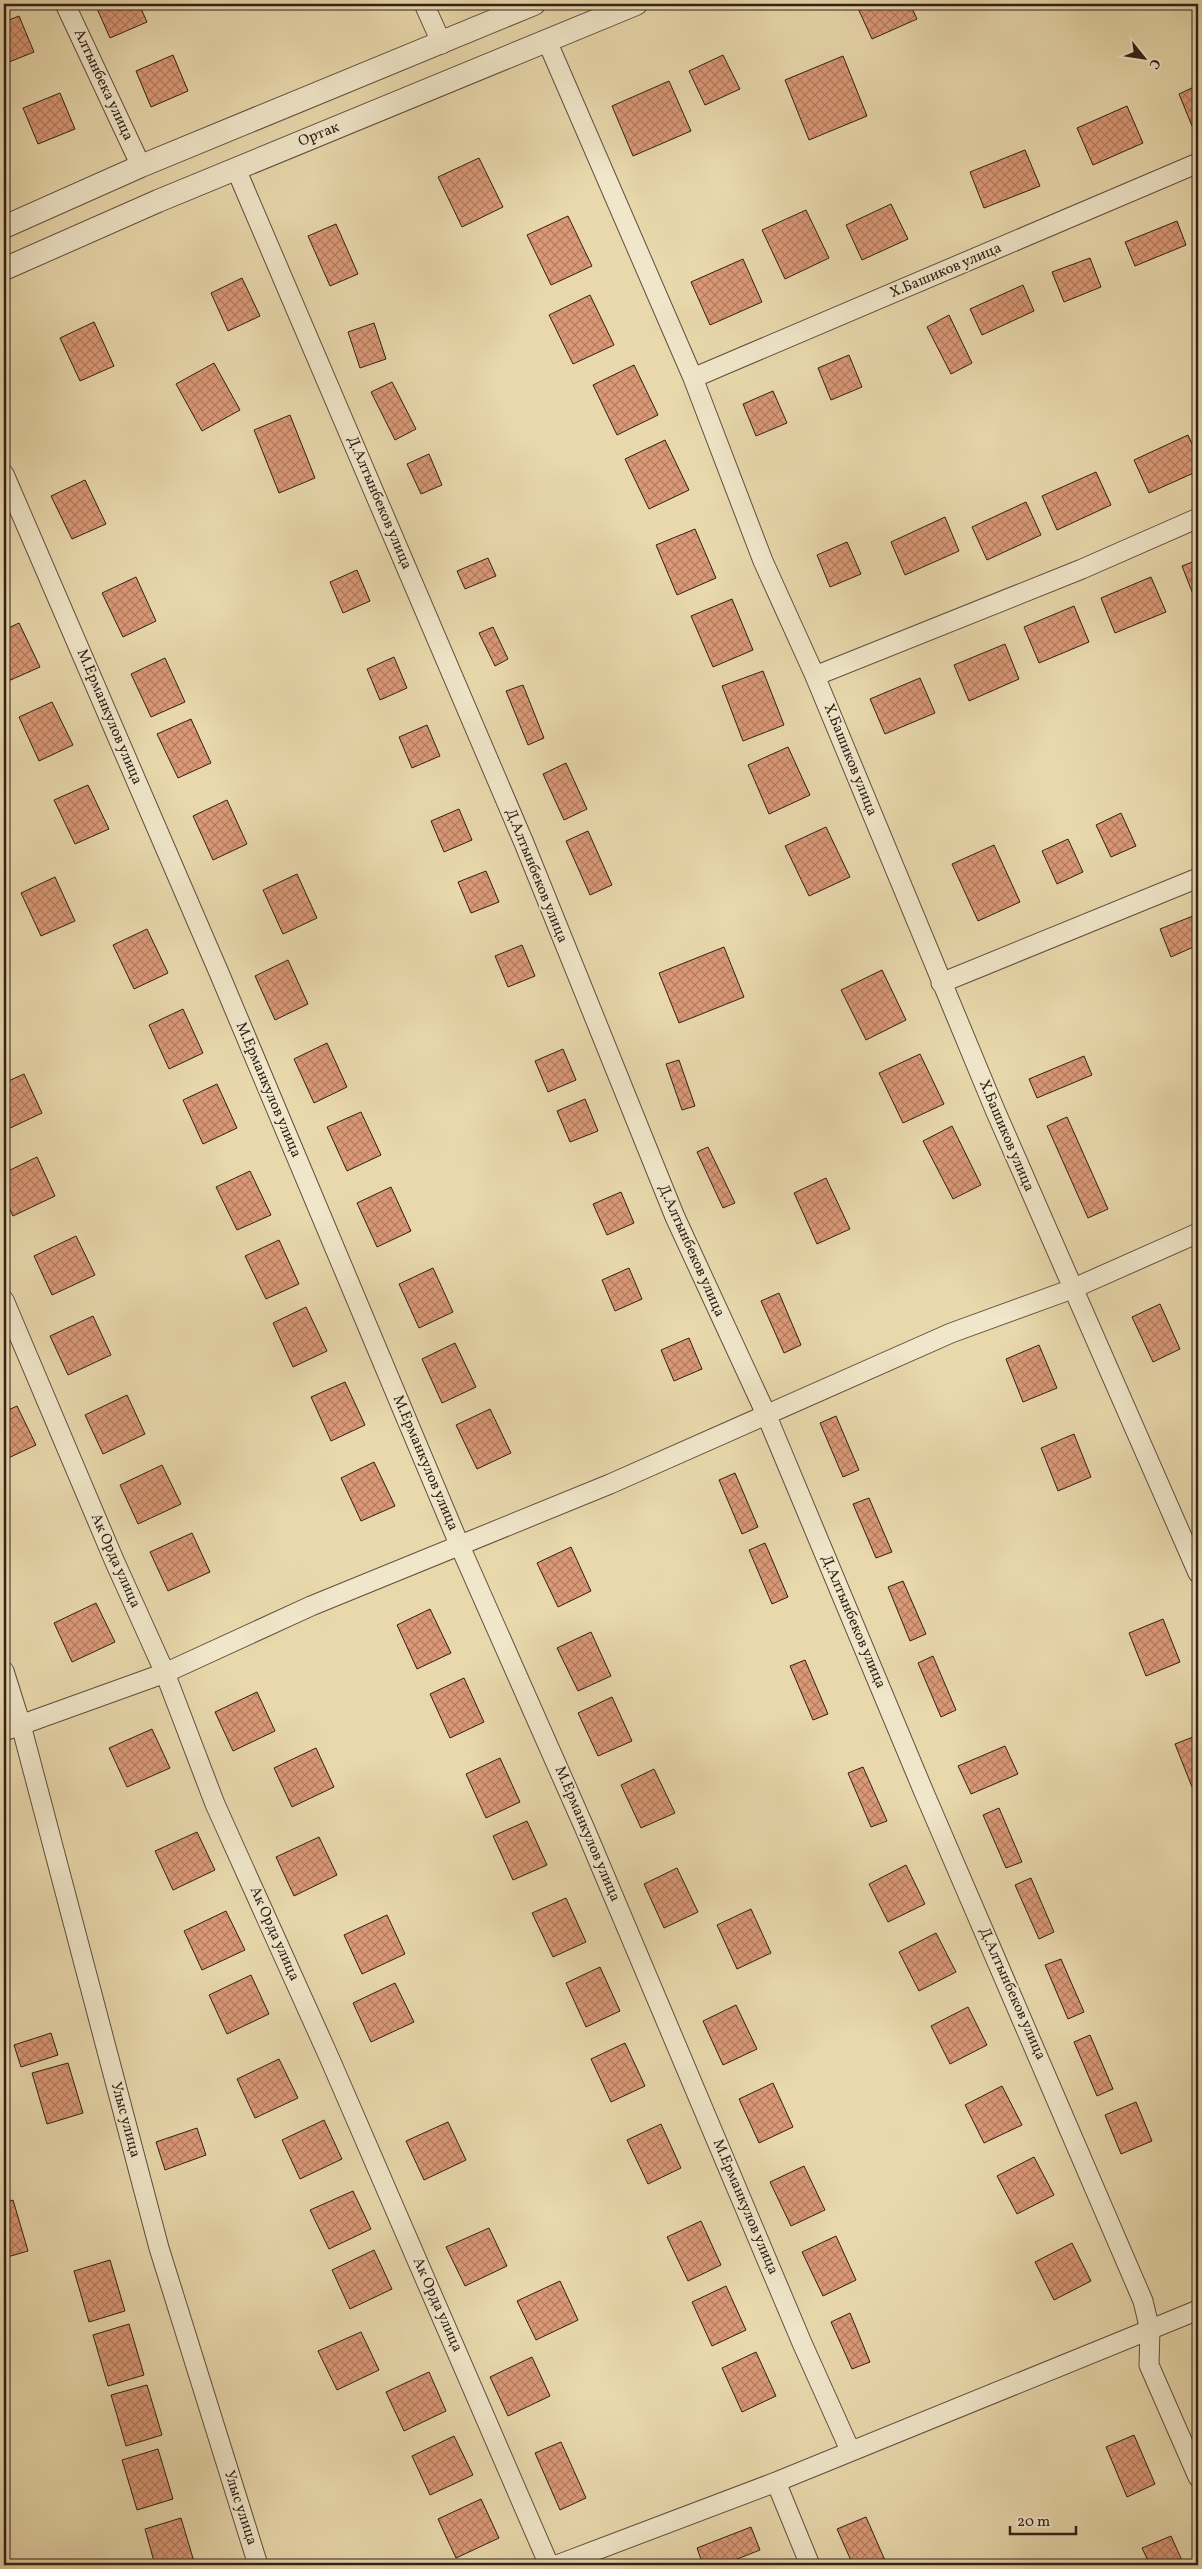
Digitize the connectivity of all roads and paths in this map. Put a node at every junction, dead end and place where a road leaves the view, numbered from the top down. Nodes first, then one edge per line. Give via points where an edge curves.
1 (65, 4) edge
2 (424, 4) edge
3 (534, 4) edge
4 (636, 4) edge
5 (547, 41) junction
6 (442, 44) junction
7 (1198, 163) edge
8 (141, 166) junction
9 (236, 169) junction
10 (4, 227) edge
11 (4, 269) edge
12 (693, 378) junction
13 (4, 474) edge
14 (1198, 518) edge
15 (815, 676) junction
16 (1198, 878) edge
17 (941, 983) junction
18 (1198, 1233) edge
19 (1072, 1289) junction
20 (4, 1300) edge
21 (766, 1414) junction
22 (459, 1544) junction
23 (1198, 1573) edge
24 (4, 1670) edge
25 (165, 1673) junction
26 (12, 1728) edge
27 (1198, 2310) edge
28 (1150, 2330) junction
29 (850, 2450) junction
30 (1198, 2477) edge
31 (776, 2482) junction
32 (258, 2565) edge
33 (549, 2565) edge
34 (557, 2565) edge
35 (810, 2565) edge

1 - 8 street, Алтынбека улица
2 - 6 street
3 - 6 street
4 - 5 street, Ортак
5 - 9 street, Ортак
5 - 12 street, Х.Башиков улица
6 - 8 street
7 - 12 street, Х.Башиков улица
8 - 10 street
9 - 11 street, Ортак
9 - 21 street, Д.Алтынбеков улица via 524,843 675,1217
12 - 15 street, Х.Башиков улица via 763,560
13 - 22 street, М.Ерманкулов улица via 220,975
14 - 15 street via 1082,569
15 - 17 street, Х.Башиков улица
16 - 17 street
17 - 19 street, Х.Башиков улица
18 - 19 street
19 - 21 street via 951,1333
19 - 23 street, Х.Башиков улица
20 - 25 street, Ак Орда улица
21 - 22 street via 610,1484
21 - 28 street, Д.Алтынбеков улица via 923,1790 1140,2292
22 - 25 street
22 - 29 street, М.Ерманкулов улица via 585,1829
24 - 26 street, Улыс улица
25 - 26 street
25 - 33 street, Ак Орда улица via 215,1804 329,2057
26 - 32 street, Улыс улица via 159,2248
27 - 28 street
28 - 29 street
28 - 30 street, Д.Алтынбеков улица via 1149,2365
29 - 31 street
31 - 34 street
31 - 35 street

